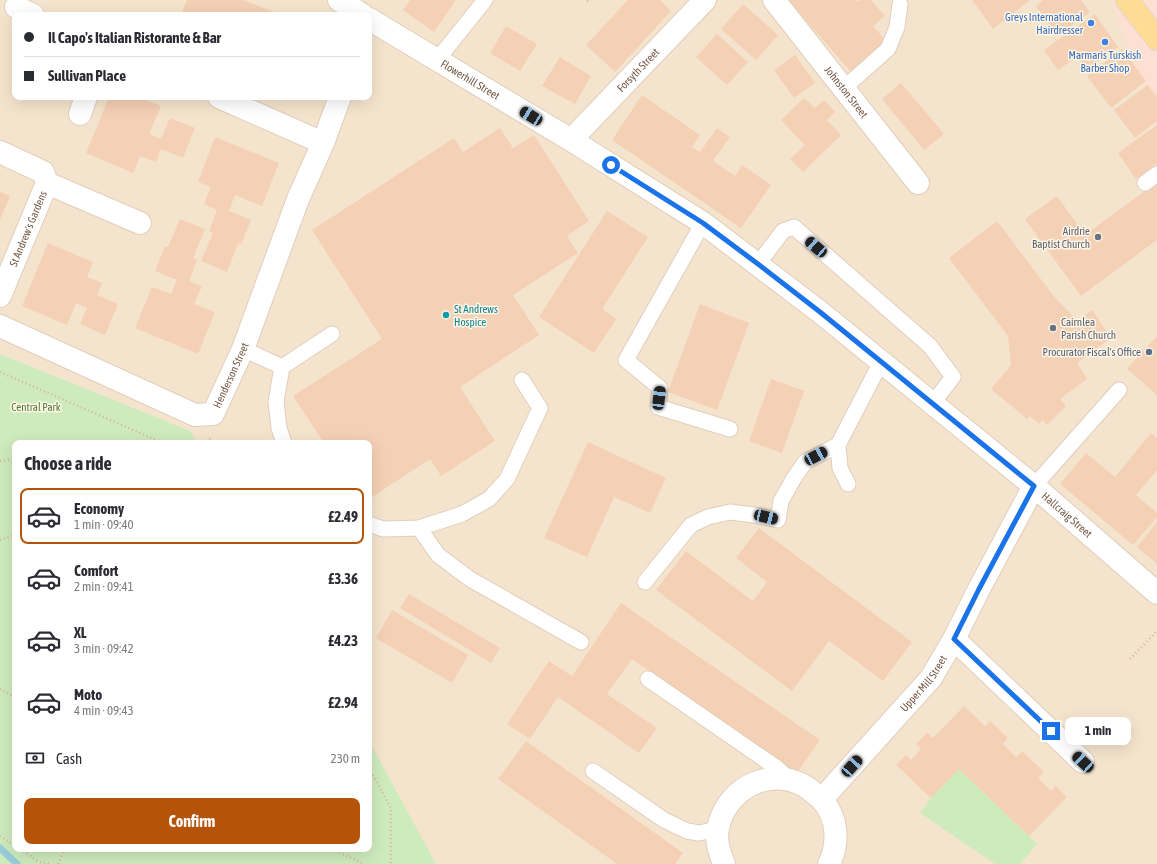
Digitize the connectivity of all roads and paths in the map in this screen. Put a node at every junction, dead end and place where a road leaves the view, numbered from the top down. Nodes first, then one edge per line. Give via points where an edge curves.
1 (339, 0) edge
2 (485, 0) edge
3 (705, 0) edge
4 (774, 0) edge
5 (1127, 0) edge
6 (900, 4) dead end
7 (358, 12) edge
8 (372, 20) edge
9 (1157, 39) edge
10 (438, 60) junction
11 (844, 88) junction
12 (227, 100) edge
13 (339, 100) edge
14 (571, 140) junction
15 (323, 143) junction
16 (0, 152) edge
17 (47, 183) junction
18 (918, 183) dead end
19 (140, 223) dead end
20 (703, 223) junction
21 (758, 264) junction
22 (0, 296) edge
23 (0, 326) edge
24 (332, 334) dead end
25 (243, 349) junction
26 (880, 362) junction
27 (282, 366) junction
28 (0, 372) edge
29 (522, 380) dead end
30 (1120, 390) dead end
31 (932, 404) junction
32 (730, 429) dead end
33 (156, 440) edge
34 (283, 440) edge
35 (838, 445) junction
36 (0, 461) edge
37 (12, 461) edge
38 (848, 484) dead end
39 (1034, 486) junction
40 (372, 525) edge
41 (418, 528) junction
42 (12, 536) edge
43 (0, 540) edge
44 (645, 582) dead end
45 (1157, 593) edge
46 (1157, 631) edge
47 (954, 639) junction
48 (581, 642) dead end
49 (1130, 659) dead end
50 (648, 679) dead end
51 (0, 689) edge
52 (12, 695) edge
53 (1083, 762) dead end
54 (593, 771) dead end
55 (372, 773) edge
56 (789, 779) junction
57 (822, 800) junction
58 (717, 829) junction
59 (0, 836) edge
60 (12, 844) edge
61 (24, 852) edge
62 (63, 852) edge
63 (338, 852) edge
64 (50, 864) edge
65 (58, 864) edge
66 (364, 864) edge
67 (391, 864) edge
68 (724, 864) edge
69 (829, 864) edge

1 - 7 street
2 - 10 lane
3 - 14 street, Forsyth Street
4 - 11 street, Johnston Street
5 - 9 main road
6 - 11 lane via 897,28 888,49
8 - 10 street, Flowerhill Street
10 - 14 street, Flowerhill Street
11 - 18 street, Johnston Street
12 - 15 street
13 - 15 street, Henderson Street
14 - 20 street, Hallcraig Street
15 - 25 street, Henderson Street via 298,199
16 - 17 street, St Andrew's Gardens via 43,172
17 - 19 street, St Andrew's Gardens
17 - 22 street, St Andrew's Gardens
20 - 21 street, Hallcraig Street
20 - 32 lane via 626,360 660,388 658,407
21 - 26 street, Hallcraig Street
21 - 31 lane via 783,231 794,227 930,346 953,377
23 - 25 street, Henderson Street via 195,415 213,414
24 - 27 lane
25 - 27 lane
26 - 31 street, Hallcraig Street
26 - 35 lane
27 - 34 lane via 276,402
28 - 33 path
29 - 41 lane via 540,408 507,479 489,499 462,514
30 - 39 lane
31 - 39 street, Hallcraig Street
35 - 38 lane via 840,468
35 - 44 lane via 805,462 781,501 778,520 730,512 708,517 691,525
36 - 37 path
39 - 45 street, Hallcraig Street
39 - 47 street, Upper Mill Street
40 - 41 lane via 383,529
41 - 48 lane via 438,555 470,579
42 - 43 path
46 - 49 path
47 - 53 street
47 - 57 street, Upper Mill Street via 931,678
50 - 56 lane via 777,768
51 - 52 path
54 - 58 lane via 664,820 687,831 699,833
55 - 67 path via 391,808
56 - 57 street via 807,787
56 - 58 street via 770,778 751,784 735,795 724,811
57 - 69 street via 832,816 836,836 834,856
58 - 68 street via 718,849
59 - 60 path
61 - 64 path via 39,862
62 - 65 path
63 - 66 path

